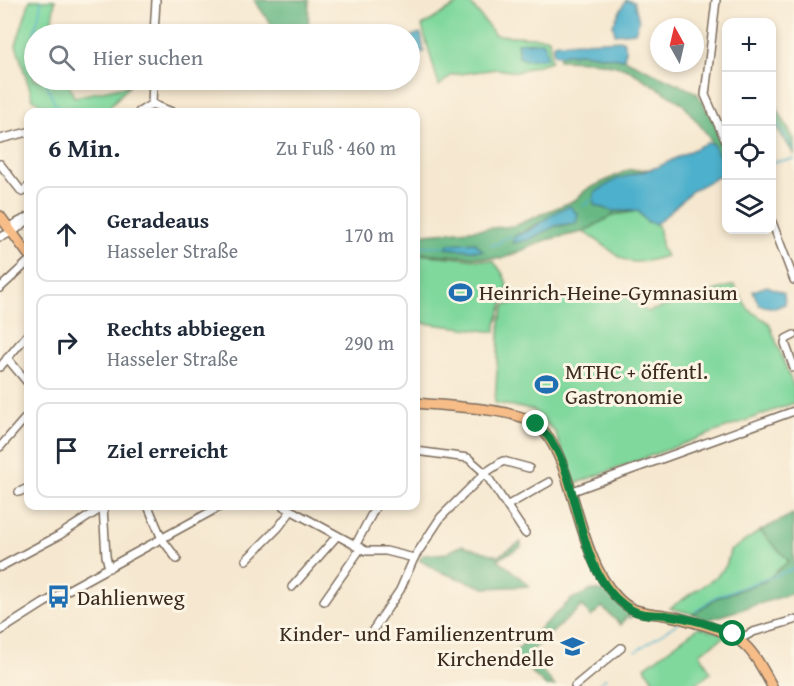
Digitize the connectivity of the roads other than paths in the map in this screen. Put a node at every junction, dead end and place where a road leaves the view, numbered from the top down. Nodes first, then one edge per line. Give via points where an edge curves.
1 (156, 0) edge
2 (716, 0) edge
3 (155, 24) edge
4 (153, 90) edge
5 (152, 104) junction
6 (146, 108) edge
7 (162, 108) edge
8 (24, 133) edge
9 (722, 133) edge
10 (0, 139) edge
11 (0, 164) edge
12 (24, 190) edge
13 (0, 216) edge
14 (24, 221) edge
15 (11, 230) junction
16 (776, 234) edge
17 (0, 237) edge
18 (24, 248) edge
19 (24, 266) edge
20 (794, 280) edge
21 (0, 288) edge
22 (794, 335) edge
23 (24, 338) edge
24 (7, 358) junction
25 (0, 366) edge
26 (794, 368) edge
27 (24, 378) edge
28 (420, 403) edge
29 (794, 411) edge
30 (24, 420) edge
31 (0, 447) edge
32 (420, 452) edge
33 (529, 468) dead end
34 (485, 473) junction
35 (549, 482) dead end
36 (24, 490) edge
37 (19, 492) dead end
38 (570, 492) junction
39 (508, 505) junction
40 (98, 510) edge
41 (104, 510) edge
42 (150, 510) edge
43 (214, 510) edge
44 (291, 510) joint
45 (374, 510) edge
46 (525, 533) dead end
47 (337, 536) junction
48 (162, 538) junction
49 (358, 547) junction
50 (414, 558) junction
51 (177, 559) dead end
52 (246, 560) dead end
53 (0, 567) edge
54 (109, 568) junction
55 (292, 586) dead end
56 (324, 602) dead end
57 (794, 620) edge
58 (373, 630) dead end
59 (0, 631) edge
60 (740, 639) junction
61 (621, 648) dead end
62 (575, 686) edge
63 (772, 686) edge

1 - 3 street
2 - 9 street via 705,95
4 - 5 street
5 - 6 street
5 - 7 street
8 - 10 street
11 - 12 street
13 - 15 main road
14 - 15 street
15 - 17 street
15 - 18 main road
16 - 20 street
19 - 21 street
22 - 26 street via 785,343
23 - 24 street
24 - 25 street
24 - 27 street
28 - 38 main road via 529,420 553,443
29 - 38 street
30 - 31 street
32 - 34 street via 468,458
33 - 34 street via 503,461
34 - 39 street
34 - 50 street via 441,517
35 - 39 street
36 - 37 street
38 - 60 main road via 587,549 620,601 639,613 673,616
39 - 46 street
40 - 53 street
41 - 54 street
42 - 48 street
43 - 48 street
44 - 47 street
44 - 52 street
45 - 49 street
47 - 49 street
47 - 55 street
48 - 51 street
48 - 54 street
49 - 50 street
49 - 56 street
50 - 58 street via 407,578
54 - 59 street
57 - 60 street
60 - 63 main road
61 - 62 street

